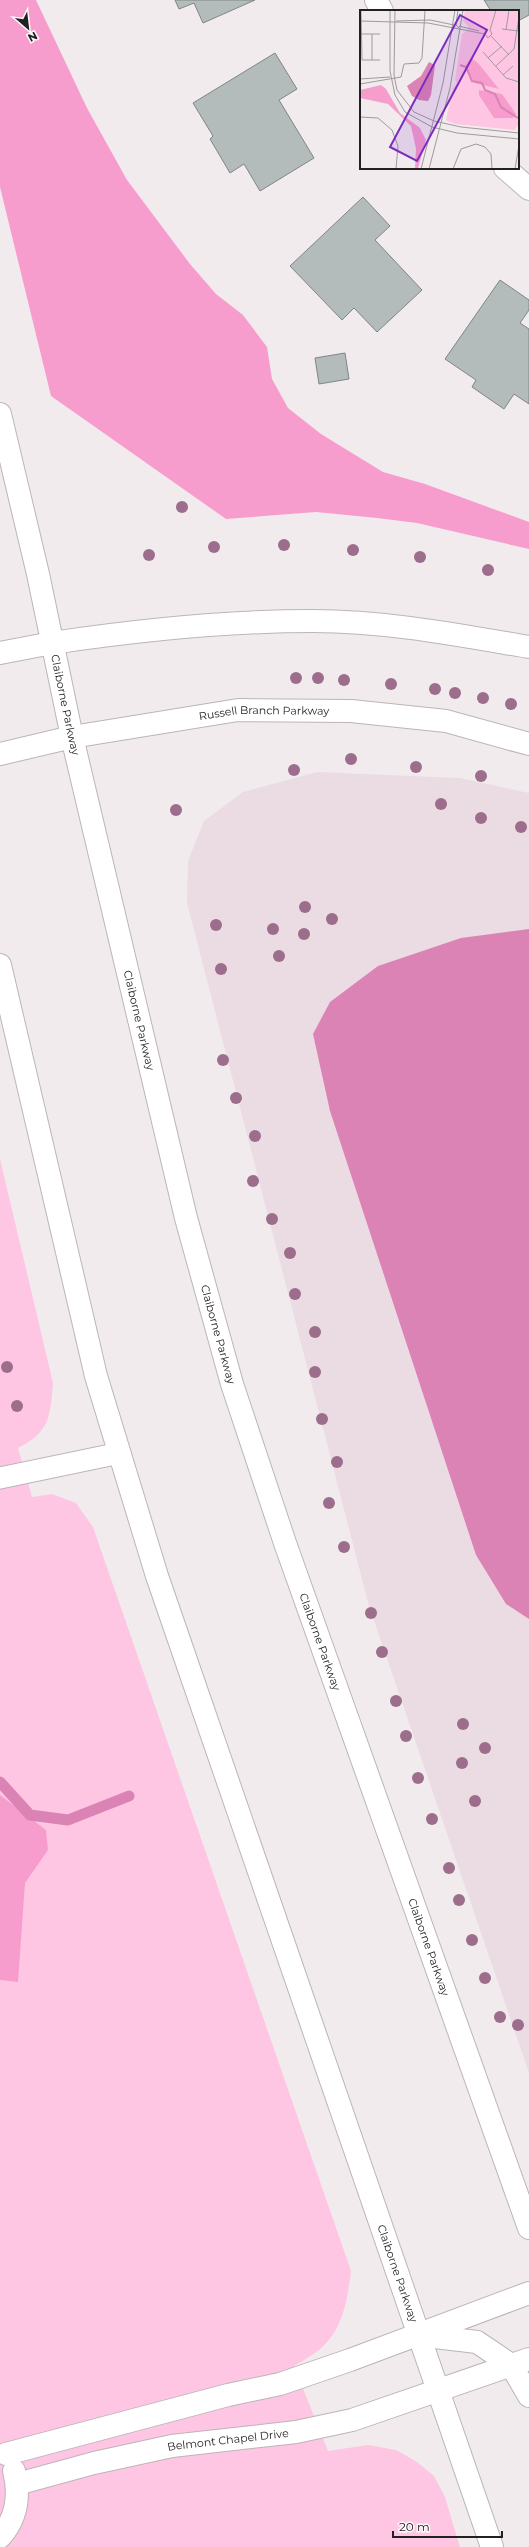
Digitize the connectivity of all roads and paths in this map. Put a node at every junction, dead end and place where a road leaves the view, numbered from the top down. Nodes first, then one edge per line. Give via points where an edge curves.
1 (376, 0) edge
2 (381, 10) edge
3 (506, 169) edge
4 (529, 189) edge
5 (0, 414) edge
6 (52, 643) junction
7 (529, 647) edge
8 (0, 653) edge
9 (72, 737) junction
10 (529, 744) edge
11 (0, 754) edge
12 (0, 965) edge
13 (120, 1453) junction
14 (0, 1478) edge
15 (529, 2228) edge
16 (529, 2292) edge
17 (418, 2335) junction
18 (520, 2362) edge
19 (437, 2392) junction
20 (529, 2396) edge
21 (3, 2451) edge
22 (17, 2484) junction
23 (0, 2537) edge
24 (492, 2547) edge

1 - 2 main road
3 - 4 main road
5 - 6 main road, Claiborne Parkway
6 - 7 main road via 198,624 315,621 426,629
6 - 8 main road
6 - 9 main road, Claiborne Parkway
9 - 10 main road, Russell Branch Parkway via 238,710 351,711 446,721
9 - 11 main road, Russell Branch Parkway
9 - 15 main road, Claiborne Parkway via 186,1218 232,1384 290,1558
12 - 13 main road, Claiborne Parkway via 96,1376
13 - 14 lane
13 - 17 main road, Claiborne Parkway via 157,1576
16 - 17 main road
17 - 18 main road via 477,2342
17 - 19 main road, Claiborne Parkway
17 - 21 main road via 280,2384
18 - 19 main road, Belmont Chapel Drive
18 - 20 main road
19 - 22 main road, Belmont Chapel Drive via 352,2420 296,2432 172,2446 94,2463
19 - 24 main road, Claiborne Parkway
21 - 22 main road via 14,2468
22 - 23 main road via 17,2501 13,2516

